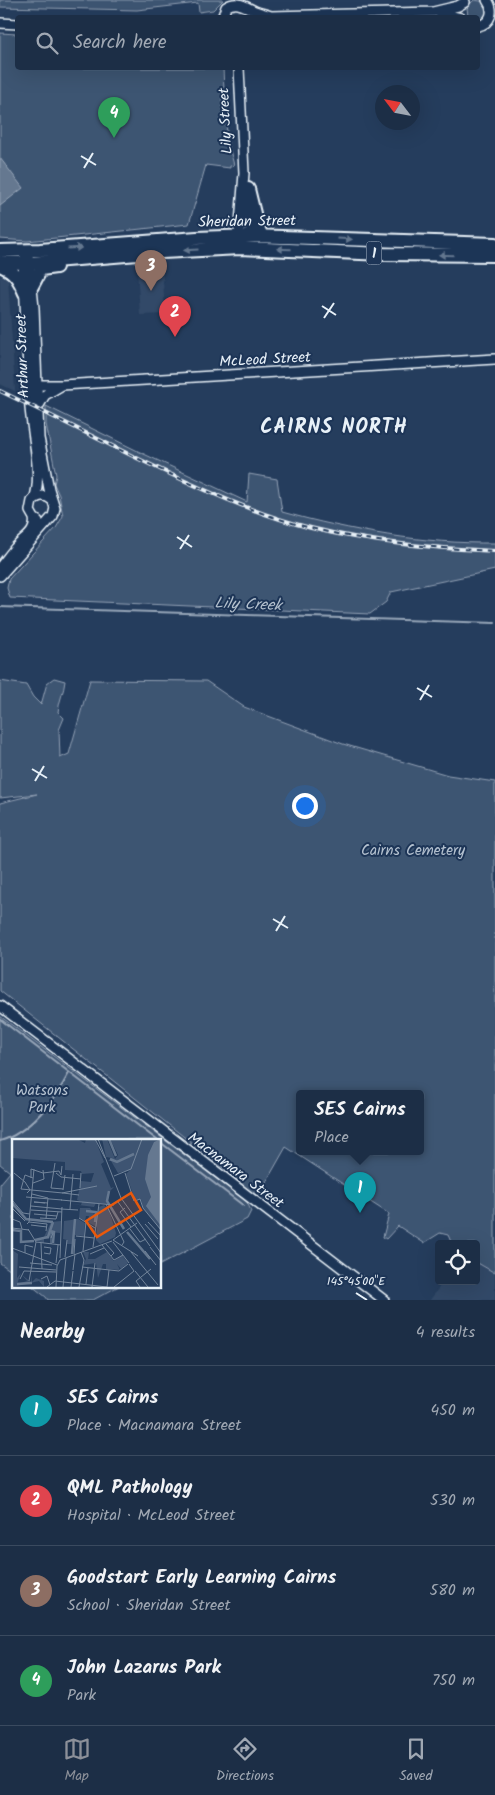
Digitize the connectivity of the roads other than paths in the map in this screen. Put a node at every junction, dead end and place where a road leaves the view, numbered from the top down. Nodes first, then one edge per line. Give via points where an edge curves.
1 (466, 1) edge
2 (490, 1) edge
3 (245, 4) edge
4 (227, 8) edge
5 (433, 12) junction
6 (264, 15) edge
7 (334, 15) edge
8 (448, 15) edge
9 (462, 15) edge
10 (492, 17) edge
11 (0, 23) edge
12 (15, 24) edge
13 (480, 25) edge
14 (239, 70) edge
15 (244, 173) junction
16 (248, 189) joint
17 (249, 241) junction
18 (490, 249) edge
19 (0, 251) edge
20 (26, 259) junction
21 (76, 259) junction
22 (0, 264) edge
23 (29, 290) junction
24 (495, 359) edge
25 (33, 384) junction
26 (62, 385) junction
27 (38, 407) junction
28 (34, 499) junction
29 (52, 500) junction
30 (34, 518) junction
31 (50, 519) junction
32 (28, 544) junction
33 (0, 568) edge
34 (0, 576) edge
35 (0, 1006) edge
36 (384, 1300) edge

1 - 5 street
1 - 9 street
2 - 10 street
3 - 4 street via 237,2
3 - 6 street
5 - 7 street
5 - 8 street
10 - 13 street
11 - 12 street
14 - 15 street, Lily Street
15 - 16 street, Lily Street
15 - 17 street, Lily Street
16 - 17 highway via 256,226
17 - 18 highway, Sheridan Street / 1
20 -> 17 highway, Sheridan Street / 1 via 197,238
17 -> 21 highway, Sheridan Street / 1
19 - 20 highway, Sheridan Street / 1
20 - 21 highway, Sheridan Street / 1
20 - 22 highway, Sheridan Street / 1
20 - 23 street, Arthur Street
21 - 23 highway via 62,266 40,269
22 - 23 highway via 18,276
23 - 25 street, Arthur Street
24 - 26 street, McLeod Street
25 - 26 street, McLeod Street
25 - 27 street, Arthur Street
25 - 28 street, Arthur Street via 38,481
26 - 27 street via 45,395
27 - 29 street, Arthur Street via 40,444
28 - 29 street via 45,496
28 - 30 street via 30,508
29 - 31 street via 55,512
30 - 31 street via 40,521
30 - 33 street via 32,532
31 - 32 street
32 - 33 street
32 - 34 street
35 - 36 street, Macnamara Street

